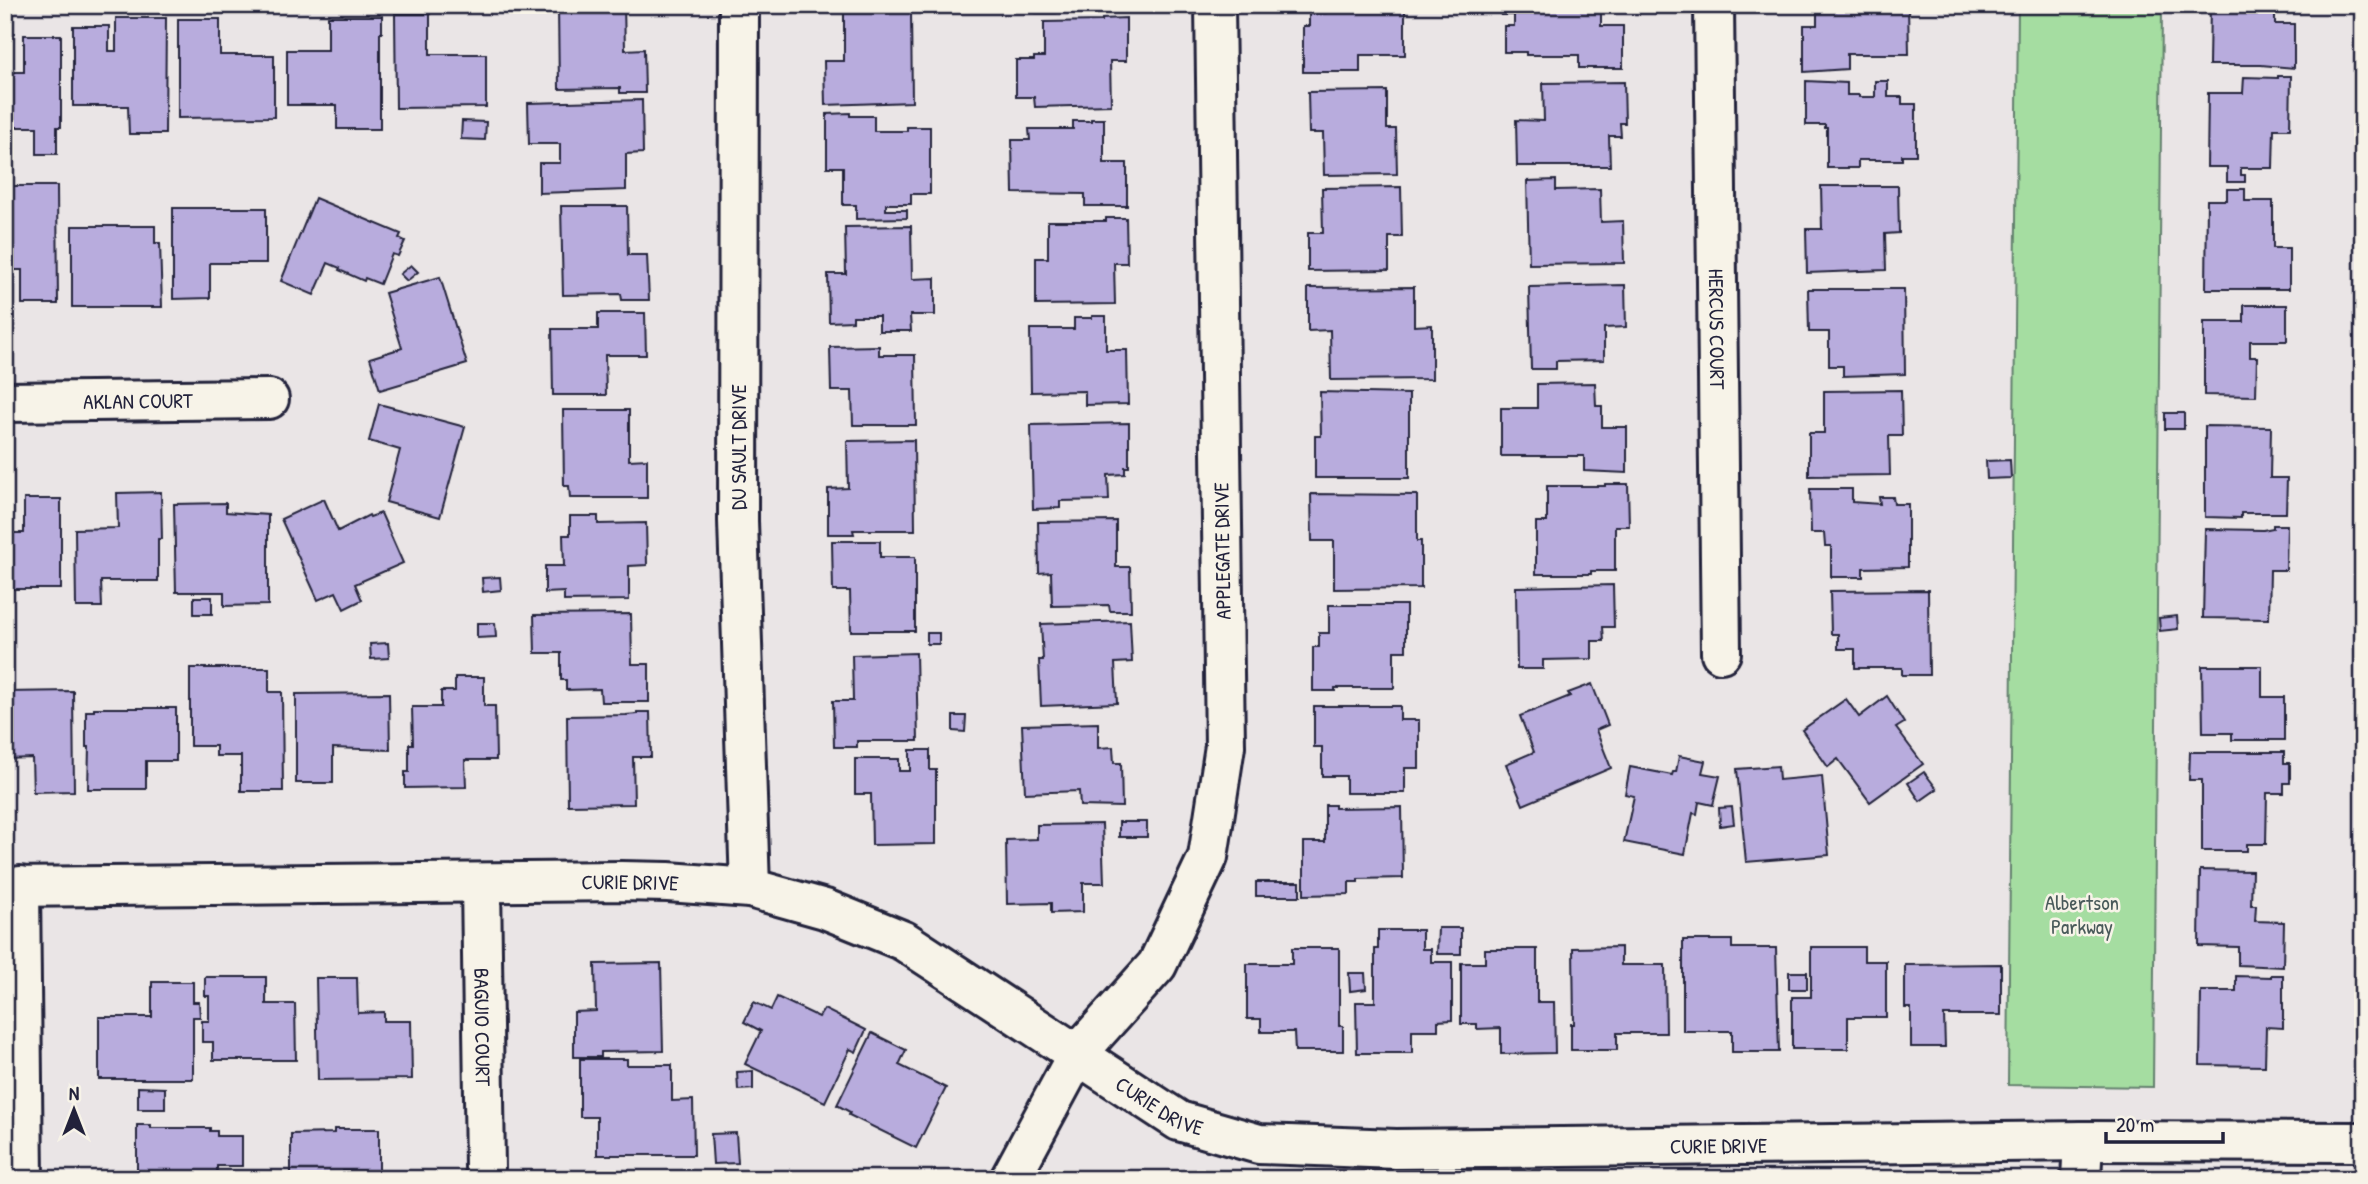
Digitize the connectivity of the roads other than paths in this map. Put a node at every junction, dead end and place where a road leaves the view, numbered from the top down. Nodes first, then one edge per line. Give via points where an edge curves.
1 (738, 5) edge
2 (1215, 5) edge
3 (1714, 5) edge
4 (269, 399) dead end
5 (5, 402) edge
6 (1721, 653) dead end
7 (481, 883) junction
8 (13, 886) edge
9 (750, 888) junction
10 (1078, 1053) junction
11 (2083, 1141) junction
12 (2363, 1142) edge
13 (485, 1168) dead end
14 (23, 1179) edge
15 (1010, 1179) edge
16 (2081, 1179) edge

1 - 9 street, DU SAULT DRIVE via 738,521
2 - 10 street, APPLEGATE DRIVE via 1225,746 1208,857 1157,965
3 - 6 street, HERCUS COURT
4 - 5 street, AKLAN COURT
7 - 8 street, CURIE DRIVE
7 - 9 street, CURIE DRIVE via 668,882
7 - 13 street, BAGUIO COURT
8 - 14 street
9 - 10 street, CURIE DRIVE via 825,909 904,942
10 - 11 street, CURIE DRIVE via 1179,1121 1259,1144 1396,1149
10 - 15 street, APPLEGATE DRIVE
11 - 12 street, CURIE DRIVE
11 - 16 street

